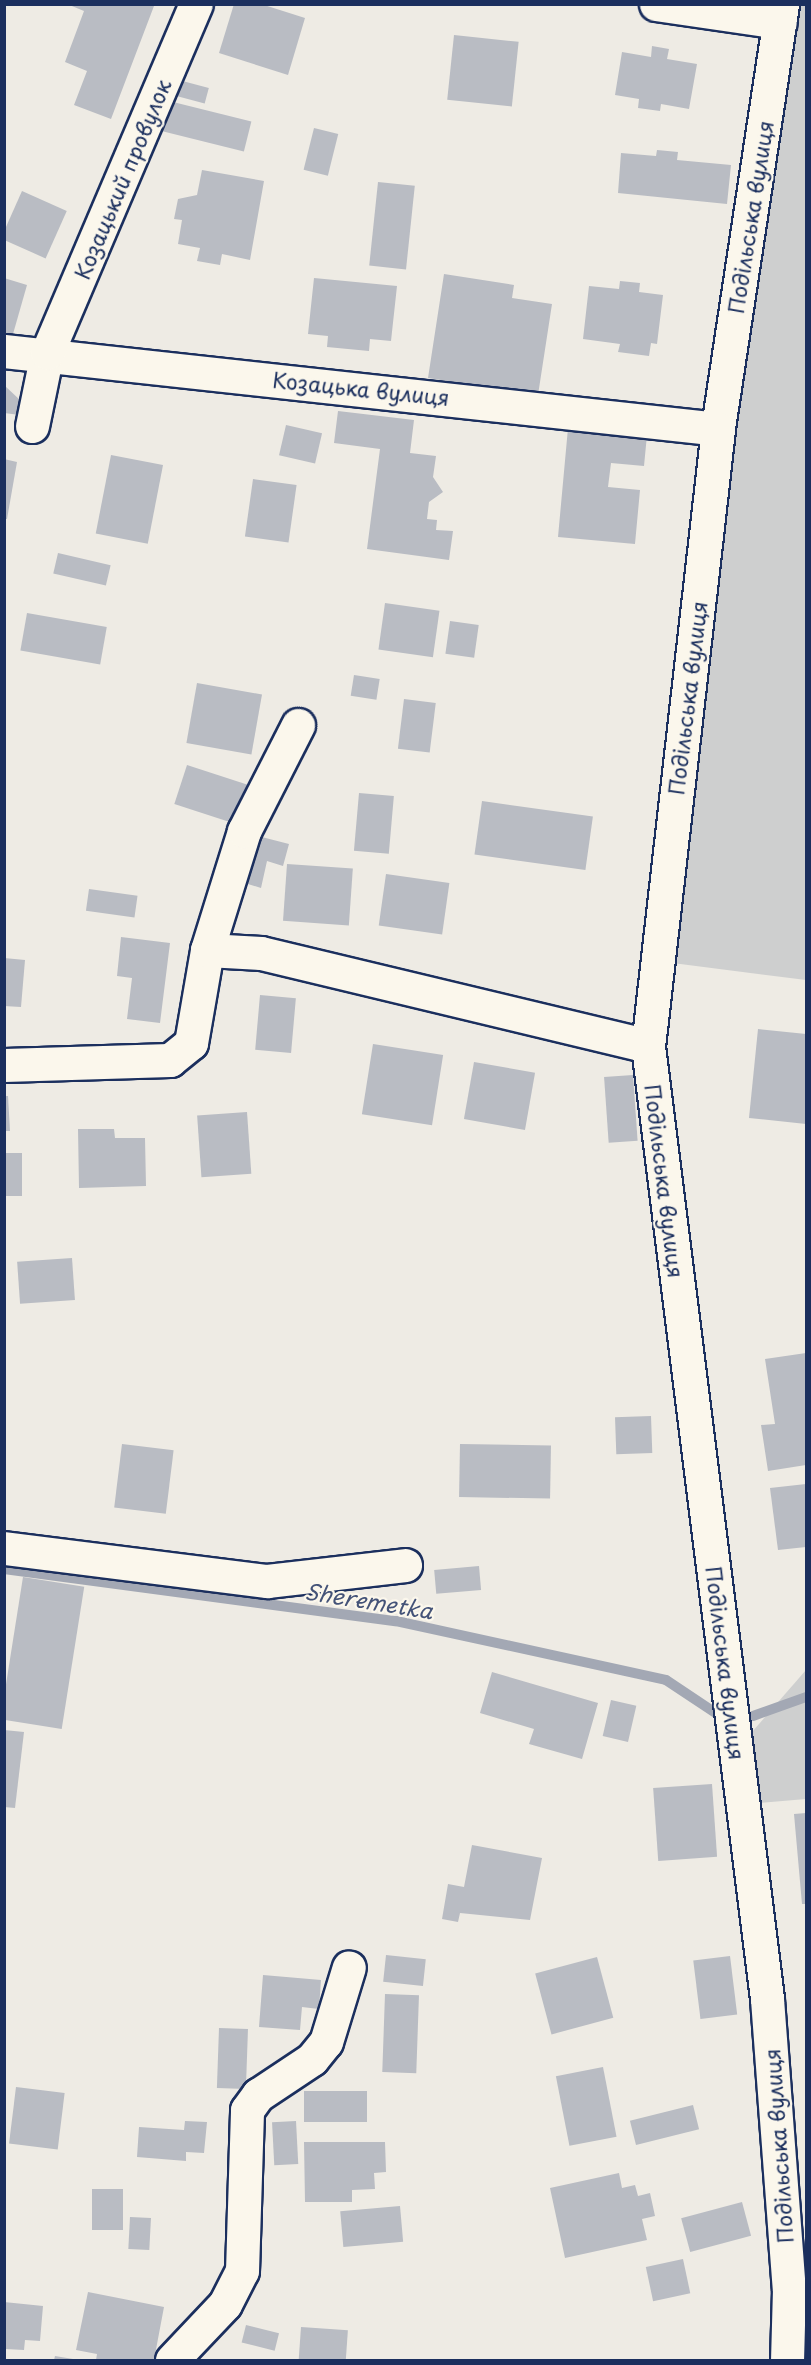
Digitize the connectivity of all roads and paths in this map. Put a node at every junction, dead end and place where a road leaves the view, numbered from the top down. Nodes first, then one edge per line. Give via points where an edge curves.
1 (196, 4) edge
2 (656, 4) edge
3 (781, 13) edge
4 (4, 351) edge
5 (47, 352) junction
6 (32, 426) dead end
7 (718, 429) junction
8 (298, 725) dead end
9 (207, 950) junction
10 (648, 1046) junction
11 (4, 1065) edge
12 (4, 1548) edge
13 (405, 1565) dead end
14 (348, 1967) dead end
15 (172, 2361) edge
16 (787, 2361) edge

1 - 5 street, Козацький провулок
2 - 3 street
3 - 7 street, Подільська вулиця
4 - 5 street, Козацька вулиця
5 - 6 street, Козацький провулок
5 - 7 street, Козацька вулиця
7 - 10 street, Подільська вулиця
8 - 9 street via 244,831
9 - 10 street via 261,952
9 - 11 street via 191,1043 170,1060
10 - 16 street, Подільська вулиця via 767,1999 789,2289
12 - 13 street via 267,1581
14 - 15 street via 326,2042 312,2059 258,2095 247,2110 242,2271 225,2304

